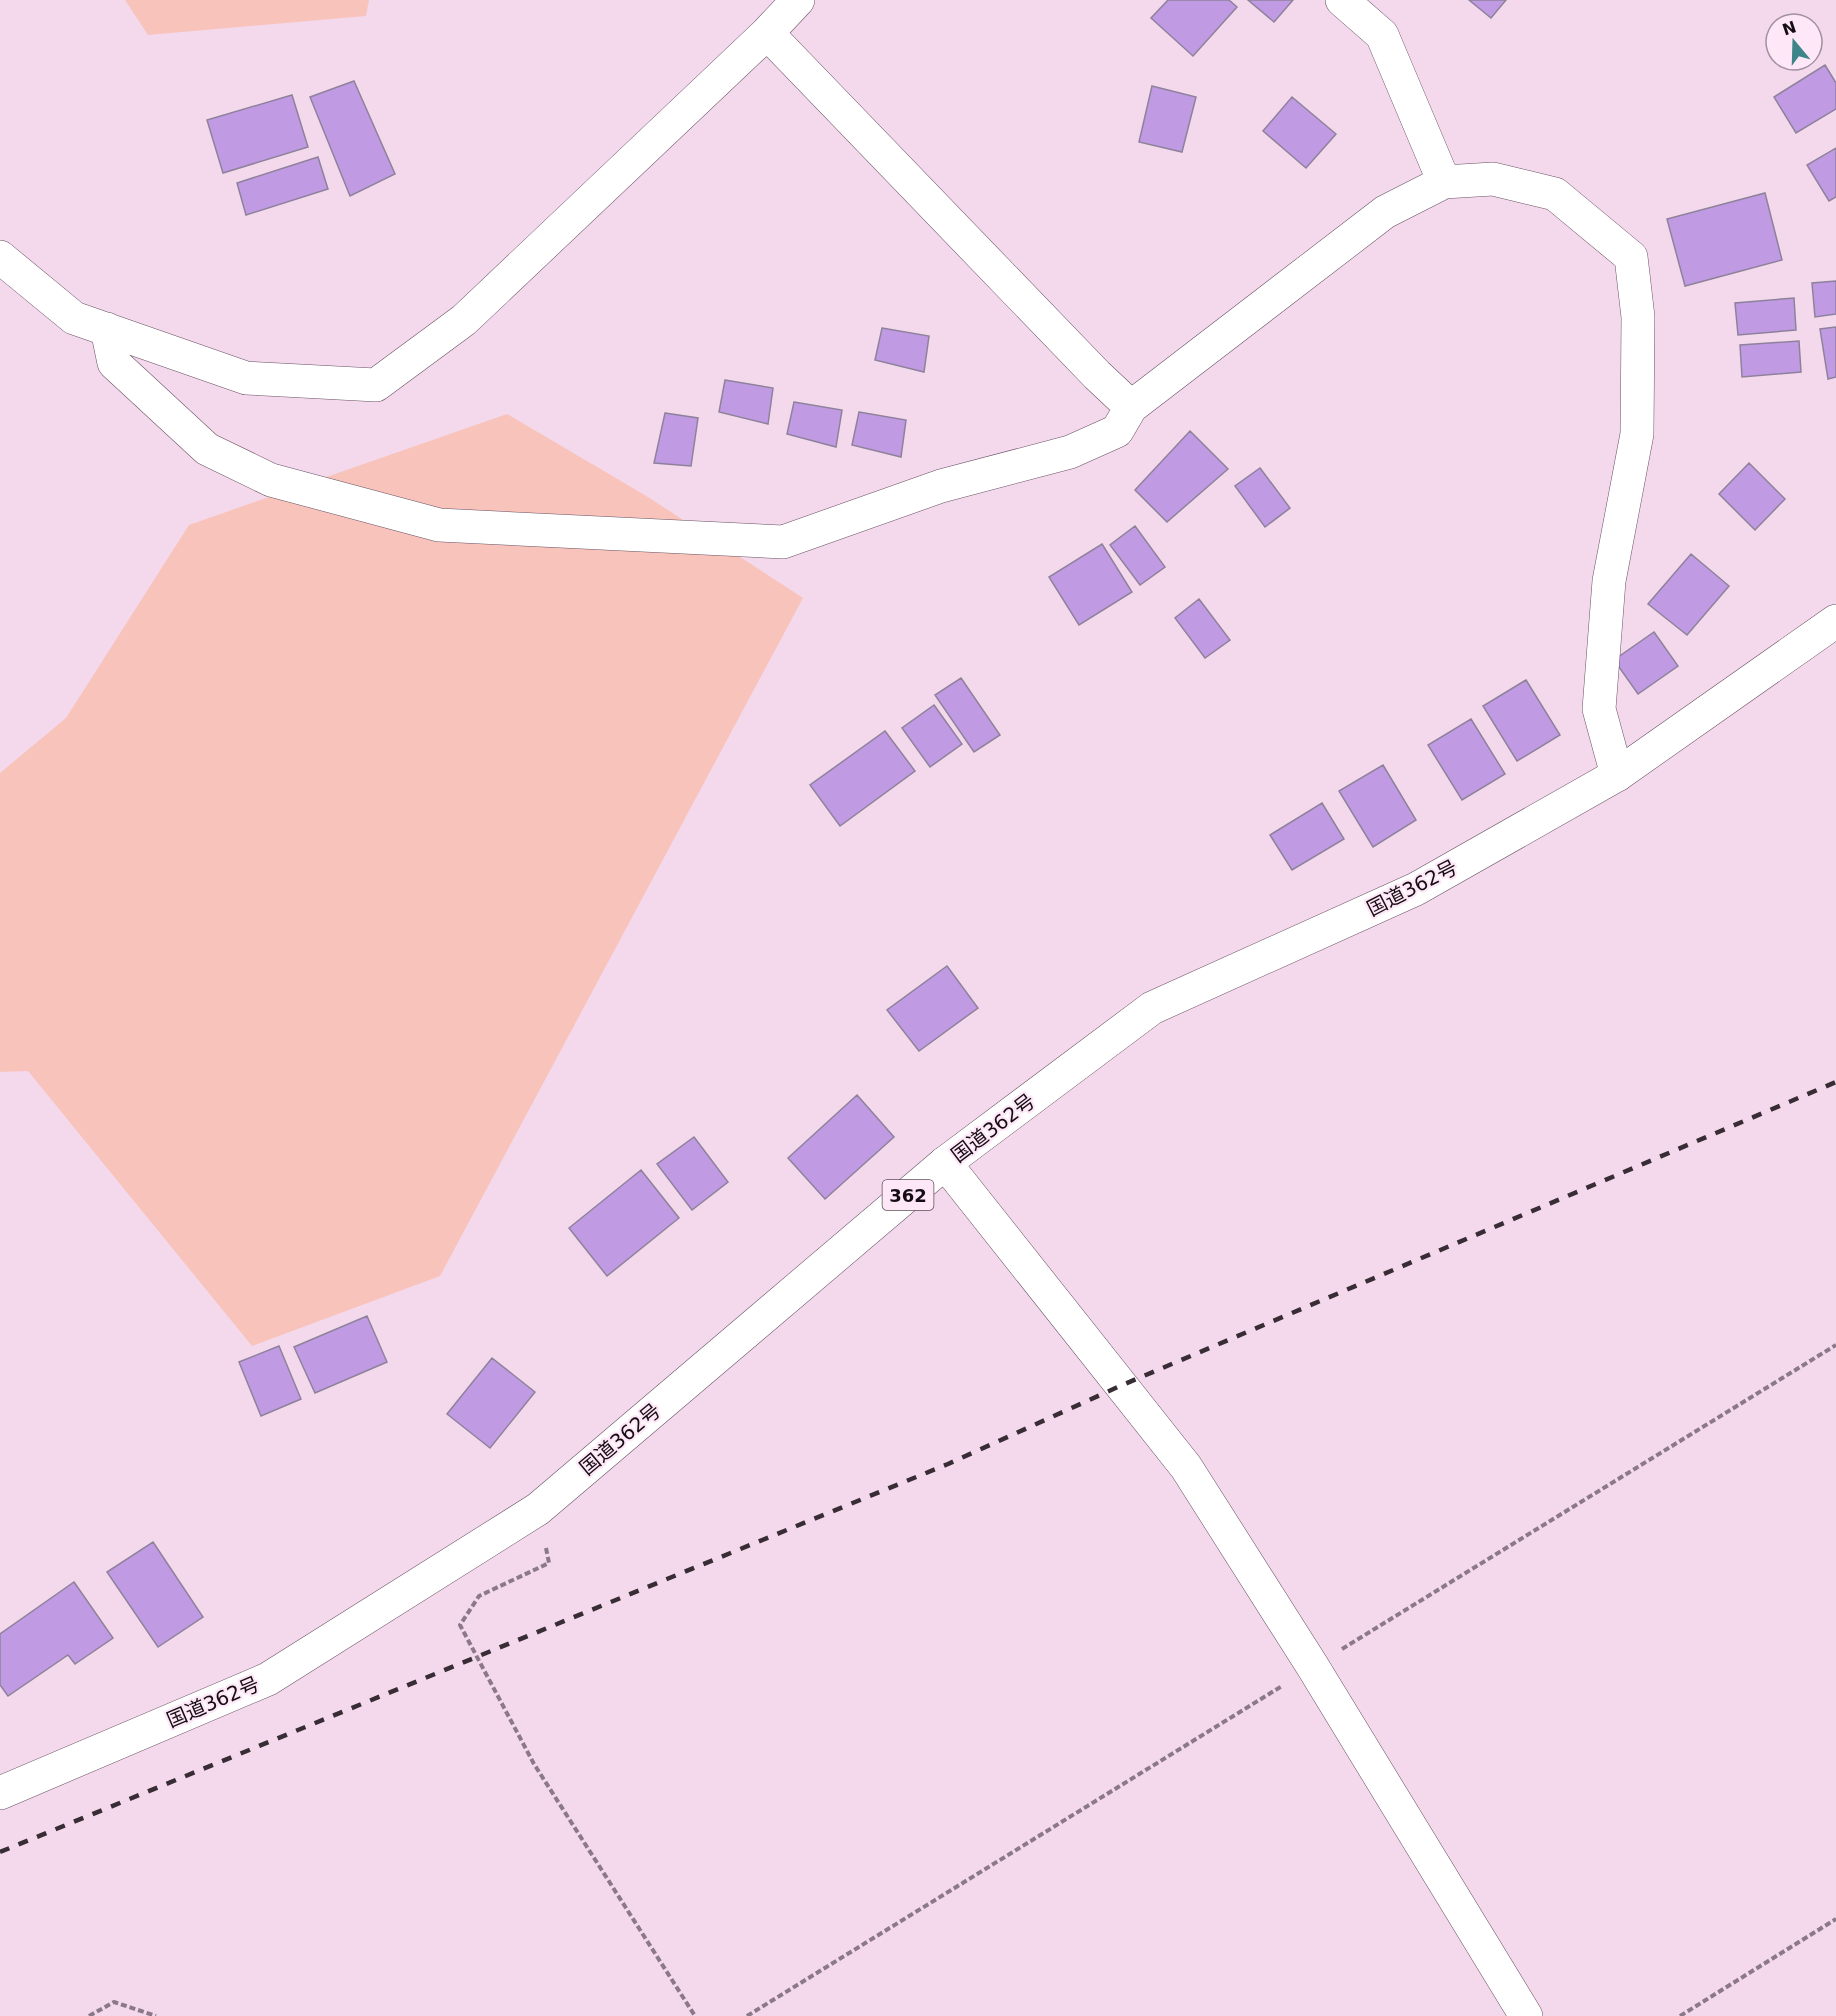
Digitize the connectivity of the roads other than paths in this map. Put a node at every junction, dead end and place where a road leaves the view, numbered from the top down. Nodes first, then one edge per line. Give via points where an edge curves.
1 (798, 0) edge
2 (1342, 0) edge
3 (766, 33) junction
4 (1444, 182) junction
5 (0, 257) edge
6 (107, 329) junction
7 (1131, 407) junction
8 (1836, 621) edge
9 (1617, 775) junction
10 (945, 1163) junction
11 (0, 1793) edge
12 (1526, 2016) edge

1 - 3 main road
2 - 4 main road via 1383,35
3 - 6 main road via 464,320 376,385 246,378
3 - 7 main road
4 - 7 main road via 1385,212
4 - 9 main road via 1493,179 1555,194 1631,257 1638,317 1637,434 1610,581 1599,709
5 - 6 main road via 74,318
6 - 7 main road via 114,363 207,449 271,480 439,525 783,542 941,486 1070,452 1118,431
8 - 9 main road, 国道362号 / 362
9 - 10 main road, 国道362号 / 362 via 1416,889 1152,1008
10 - 11 main road, 国道362号 / 362 via 538,1509 268,1679
10 - 12 main road via 1186,1467

